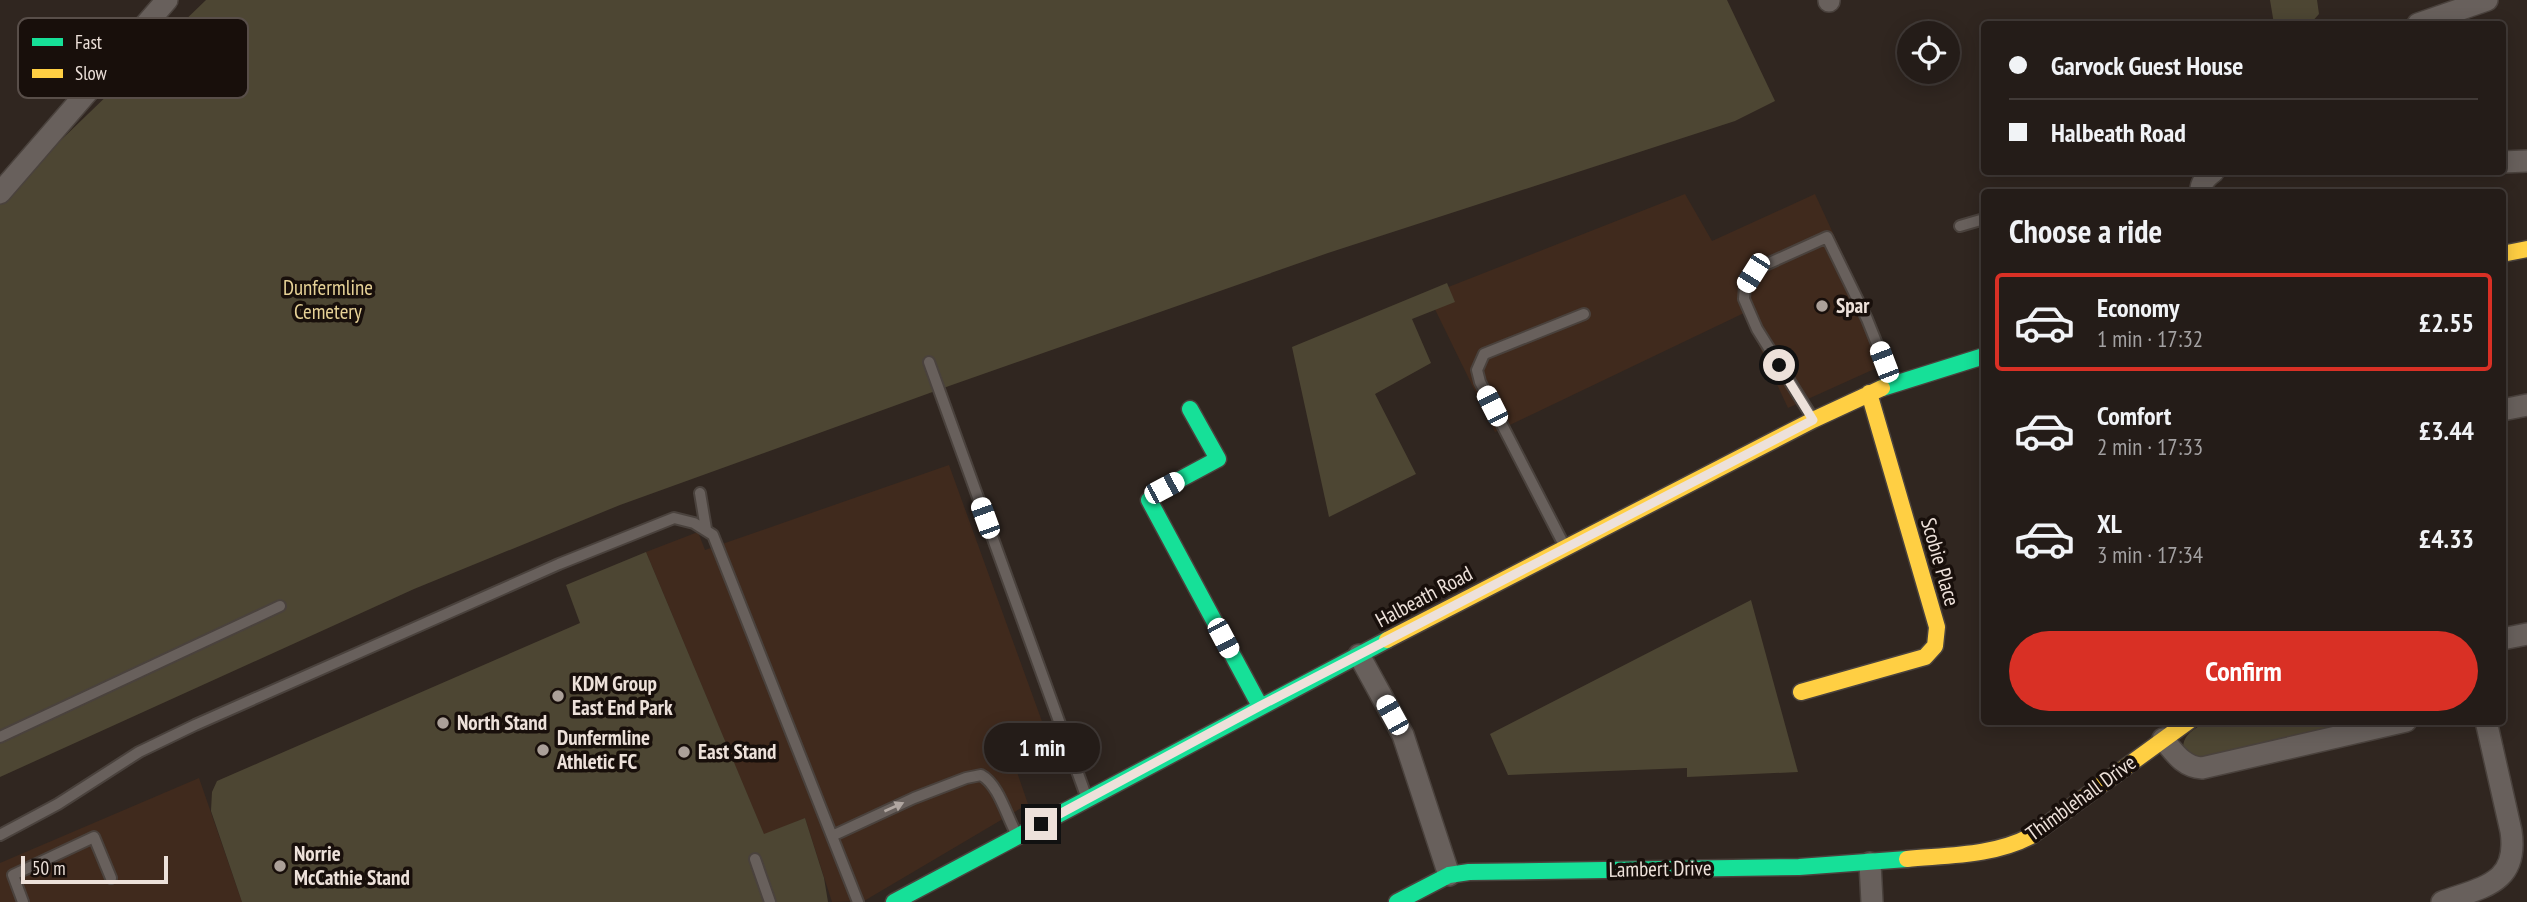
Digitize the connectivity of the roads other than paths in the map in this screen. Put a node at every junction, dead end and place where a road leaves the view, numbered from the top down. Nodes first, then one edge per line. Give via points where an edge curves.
1 (167, 0) edge
2 (2487, 0) edge
3 (151, 18) edge
4 (2455, 18) edge
5 (2436, 21) edge
6 (82, 98) edge
7 (2527, 161) edge
8 (2506, 162) edge
9 (0, 193) edge
10 (1981, 220) edge
11 (1960, 226) dead end
12 (2527, 249) edge
13 (2506, 253) edge
14 (1584, 314) dead end
15 (1981, 357) edge
16 (929, 362) dead end
17 (1892, 383) junction
18 (1869, 393) junction
19 (2527, 405) edge
20 (1190, 409) dead end
21 (2506, 409) edge
22 (1813, 420) junction
23 (700, 493) dead end
24 (706, 528) junction
25 (1565, 548) junction
26 (280, 606) dead end
27 (2527, 634) edge
28 (2506, 638) edge
29 (1359, 655) junction
30 (1801, 692) dead end
31 (1260, 706) junction
32 (2183, 725) edge
33 (2389, 725) edge
34 (2487, 725) edge
35 (0, 737) edge
36 (2163, 739) junction
37 (1087, 799) junction
38 (2519, 829) edge
39 (0, 835) edge
40 (832, 836) junction
41 (1017, 836) junction
42 (755, 859) dead end
43 (1870, 863) junction
44 (1449, 875) junction
45 (111, 878) dead end
46 (23, 902) edge
47 (770, 902) edge
48 (858, 902) edge
49 (894, 902) edge
50 (1396, 902) edge
51 (1872, 902) edge
52 (2442, 902) edge

1 - 3 street
2 - 4 street
4 - 5 street
6 - 9 street
7 - 8 street
10 - 11 lane
12 - 13 street
14 - 25 lane via 1484,354 1477,370
15 - 17 street, Halbeath Road
16 - 37 lane
17 - 18 street, Halbeath Road
17 - 22 lane via 1827,237 1765,265 1753,273 1744,299 1757,329
18 - 22 street, Halbeath Road
18 - 30 street, Scobie Place via 1937,628 1935,646 1926,657
19 - 21 street
20 - 31 street via 1218,458 1149,500
22 - 25 street, Halbeath Road
23 - 24 lane
24 - 39 lane via 674,518 559,564 172,736
24 - 40 lane via 743,607
25 - 29 street, Halbeath Road
26 - 35 lane
27 - 28 street
29 - 31 street, Halbeath Road
29 - 44 street via 1403,735
31 - 37 street, Halbeath Road
32 - 36 street, Thimblehall Drive
33 - 36 street via 2202,768 2185,763
34 - 38 street
36 - 43 street, Thimblehall Drive via 2014,845
37 - 41 street, Halbeath Road
38 - 52 street via 2510,865 2503,874 2490,884
40 -> 41 lane via 914,798 981,775 992,786
40 - 48 lane
41 - 49 street, Halbeath Road
42 - 47 lane
43 - 44 street, Lambert Drive
43 - 51 street
44 - 50 street, Lambert Drive
45 - 46 lane via 94,837 13,875

